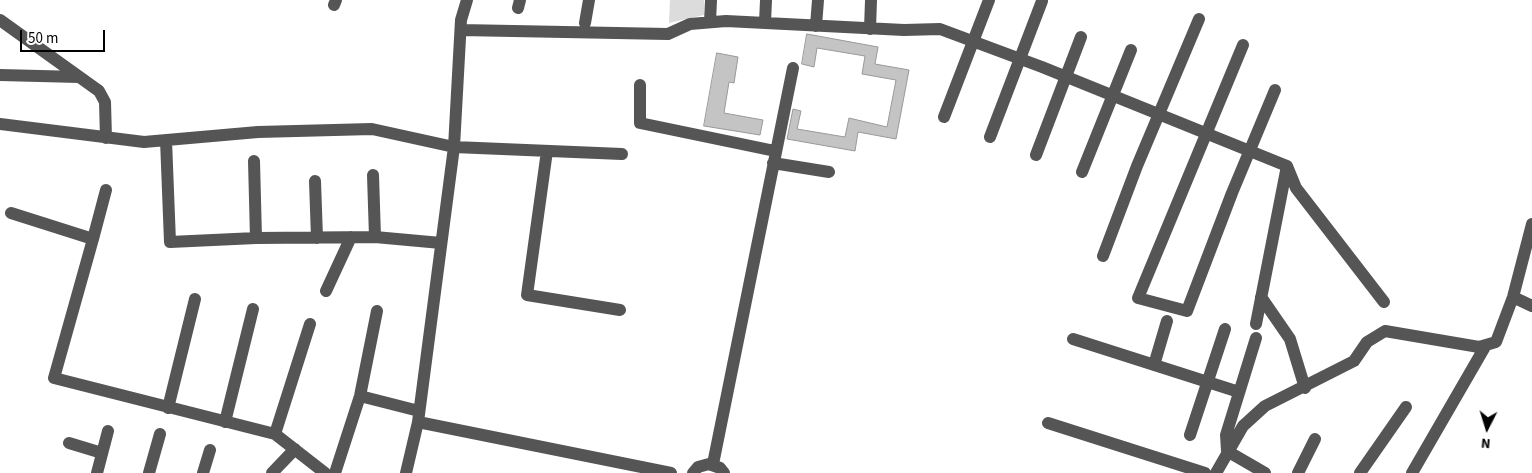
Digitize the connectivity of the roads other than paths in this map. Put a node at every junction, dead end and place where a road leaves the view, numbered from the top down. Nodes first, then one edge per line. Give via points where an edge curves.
1 (468, 0) edge
2 (589, 0) edge
3 (711, 0) edge
4 (766, 0) edge
5 (818, 0) edge
6 (871, 0) edge
7 (989, 0) edge
8 (1042, 1) edge
9 (1200, 19) dead end
10 (0, 20) edge
11 (710, 22) junction
12 (584, 23) dead end
13 (765, 23) junction
14 (816, 26) junction
15 (870, 28) junction
16 (460, 30) junction
17 (1082, 37) dead end
18 (973, 41) junction
19 (1243, 45) dead end
20 (1132, 50) dead end
21 (1020, 58) junction
22 (793, 68) dead end
23 (0, 75) edge
24 (1066, 76) junction
25 (79, 77) junction
26 (640, 85) dead end
27 (1275, 90) dead end
28 (1113, 96) junction
29 (1158, 115) junction
30 (944, 117) dead end
31 (0, 124) edge
32 (1206, 134) junction
33 (990, 137) dead end
34 (106, 138) junction
35 (166, 140) junction
36 (454, 147) junction
37 (547, 151) junction
38 (1250, 151) junction
39 (622, 154) dead end
40 (1036, 154) dead end
41 (774, 157) junction
42 (254, 161) dead end
43 (1287, 166) junction
44 (829, 172) dead end
45 (1082, 172) dead end
46 (374, 175) dead end
47 (315, 181) dead end
48 (106, 190) dead end
49 (11, 213) dead end
50 (1531, 233) edge
51 (351, 237) junction
52 (375, 237) junction
53 (256, 238) junction
54 (317, 238) junction
55 (93, 239) junction
56 (441, 243) junction
57 (1103, 256) dead end
58 (326, 291) dead end
59 (1262, 297) junction
60 (1514, 298) junction
61 (195, 299) dead end
62 (1384, 302) dead end
63 (1532, 306) edge
64 (253, 309) dead end
65 (620, 310) dead end
66 (377, 311) dead end
67 (1167, 321) dead end
68 (310, 324) dead end
69 (1256, 324) dead end
70 (1225, 329) dead end
71 (1256, 338) dead end
72 (1073, 339) dead end
73 (1486, 345) junction
74 (1154, 365) junction
75 (1208, 382) junction
76 (1304, 387) junction
77 (1239, 392) junction
78 (360, 396) junction
79 (1406, 407) dead end
80 (168, 408) junction
81 (419, 416) junction
82 (225, 422) junction
83 (1048, 423) dead end
84 (108, 432) dead end
85 (160, 434) dead end
86 (275, 434) junction
87 (1190, 435) dead end
88 (1315, 439) dead end
89 (69, 443) dead end
90 (295, 449) junction
91 (210, 450) dead end
92 (1227, 451) junction
93 (102, 452) junction
94 (712, 464) junction
95 (97, 473) edge
96 (149, 473) edge
97 (203, 473) edge
98 (272, 473) edge
99 (325, 473) edge
100 (335, 473) edge
101 (406, 473) edge
102 (671, 473) edge
103 (693, 473) edge
104 (724, 473) edge
105 (1206, 473) edge
106 (1216, 473) edge
107 (1265, 473) edge
108 (1298, 473) edge
109 (1360, 473) edge
110 (1412, 473) edge

1 - 16 street
2 - 12 street
3 - 11 street
4 - 13 street
5 - 14 street
6 - 15 street
7 - 18 street
8 - 21 street
9 - 29 street
10 - 25 street
11 - 13 street
11 - 16 street via 690,24 668,34
13 - 14 street
14 - 15 street
15 - 18 street via 940,29
16 - 36 street
17 - 24 street
18 - 21 street
18 - 30 street
19 - 32 street
20 - 28 street
21 - 24 street
21 - 33 street
22 - 41 street
23 - 25 street
24 - 28 street
24 - 40 street
25 - 34 street via 99,91 105,102
26 - 41 street via 640,123
27 - 38 street
28 - 29 street
28 - 45 street
29 - 32 street
29 - 57 street
31 - 34 street
32 - 38 street
32 - 38 street via 1138,298 1186,311
34 - 35 street via 144,142
35 - 36 street via 258,132 372,129
35 - 53 street via 170,242
36 - 37 street
36 - 56 street
37 - 39 street
37 - 65 street via 527,295
38 - 43 street
41 - 44 street
41 - 94 street
42 - 53 street
43 - 59 street
43 - 62 street via 1296,188
46 - 52 street
47 - 54 street
48 - 55 street
49 - 55 street
50 - 60 street
51 - 52 street
51 - 54 street
51 - 58 street
52 - 56 street
53 - 54 street
55 - 80 street via 54,378
56 - 81 street
59 - 69 street
59 - 76 street via 1290,339
60 - 63 street
60 - 73 street via 1496,342
61 - 80 street
64 - 82 street
66 - 78 street
67 - 74 street
68 - 86 street
70 - 75 street
71 - 77 street
72 - 74 street
73 - 76 street via 1479,347 1384,331 1367,342 1354,361
73 - 110 street
74 - 75 street
75 - 77 street
75 - 87 street
76 - 92 street via 1265,406 1243,426
77 - 92 street via 1226,435
78 - 81 street
78 - 100 street
79 - 109 street
80 - 82 street
81 - 101 street
81 - 102 street
82 - 86 street
83 - 105 street
84 - 93 street
85 - 96 street
86 - 90 street
88 - 108 street
89 - 93 street
90 - 98 street
90 - 99 street
91 - 97 street
92 - 106 street
92 - 107 street
93 - 95 street
94 - 103 street via 703,464
94 - 104 street

